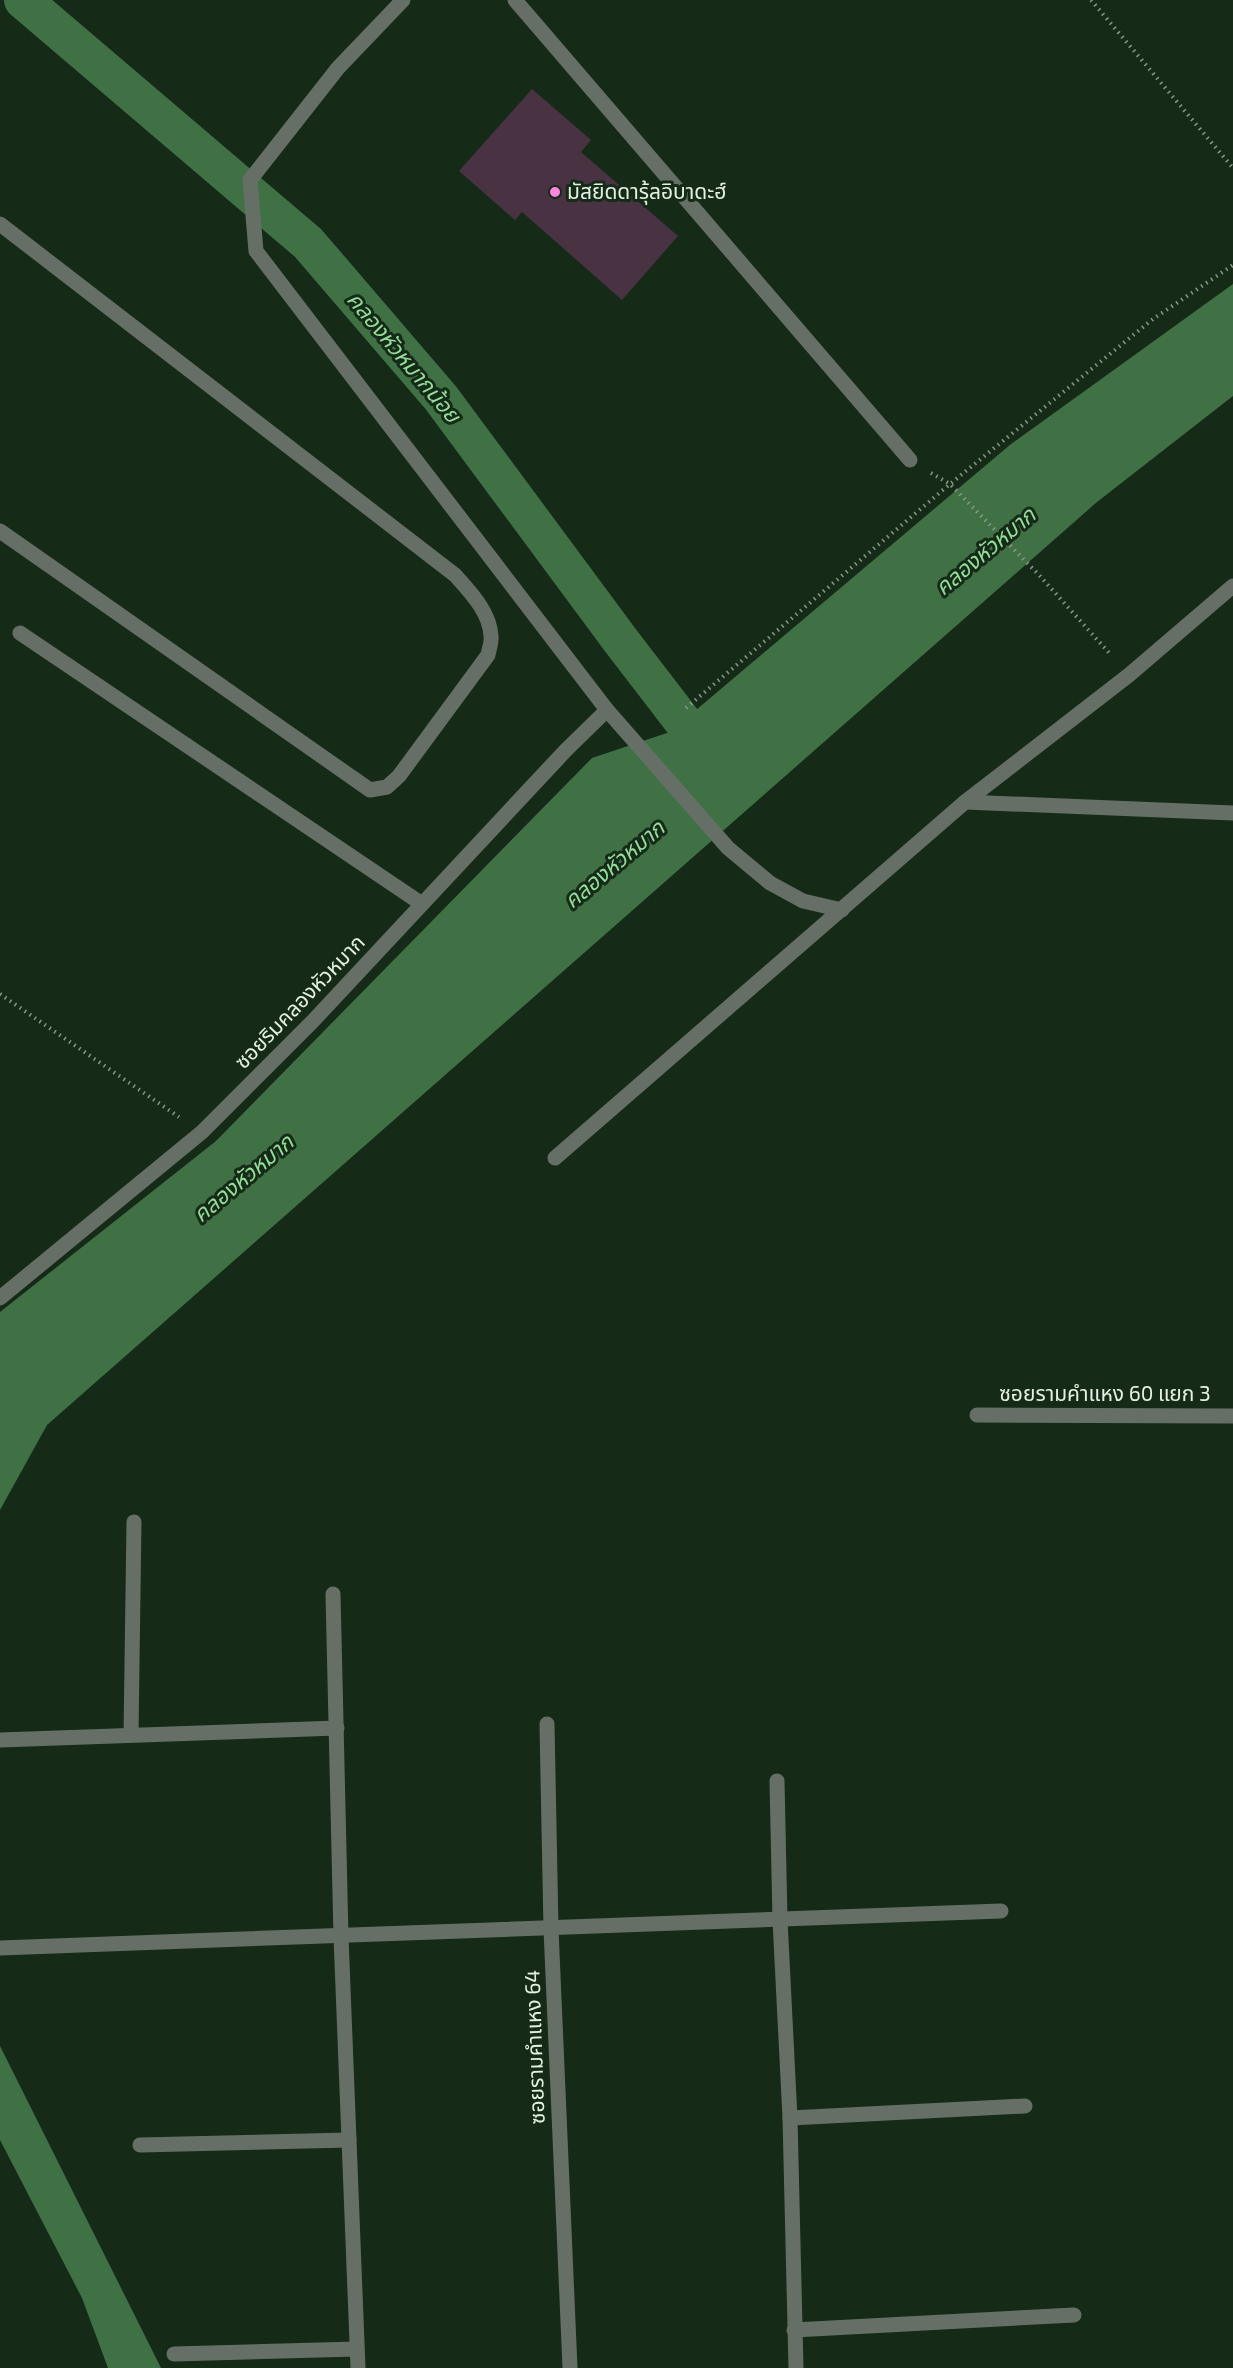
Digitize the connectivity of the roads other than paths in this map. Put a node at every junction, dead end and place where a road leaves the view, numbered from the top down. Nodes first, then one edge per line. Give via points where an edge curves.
1 (403, 0) edge
2 (514, 0) edge
3 (0, 224) edge
4 (910, 460) dead end
5 (0, 531) edge
6 (1233, 586) edge
7 (20, 633) dead end
8 (607, 710) junction
9 (964, 802) junction
10 (1233, 813) edge
11 (422, 904) junction
12 (842, 910) junction
13 (555, 1158) dead end
14 (0, 1298) edge
15 (977, 1415) dead end
16 (1233, 1416) edge
17 (134, 1522) dead end
18 (333, 1594) dead end
19 (547, 1724) dead end
20 (337, 1728) junction
21 (131, 1736) junction
22 (0, 1740) edge
23 (777, 1781) dead end
24 (1001, 1911) dead end
25 (780, 1920) junction
26 (551, 1929) junction
27 (341, 1936) junction
28 (0, 1948) edge
29 (1025, 2106) dead end
30 (790, 2118) junction
31 (349, 2140) junction
32 (140, 2145) dead end
33 (1074, 2314) dead end
34 (794, 2330) junction
35 (357, 2349) junction
36 (174, 2354) dead end
37 (358, 2368) edge
38 (570, 2368) edge
39 (795, 2368) edge

1 - 8 street via 338,68 250,180 256,251
2 - 4 street
3 - 5 street via 455,575 478,603 488,623 492,637 488,655 399,776 387,786 370,790
6 - 9 street via 1129,675
7 - 11 street
8 - 11 street, ซอยริมคลองหัวหมาก
8 - 12 street via 728,848 770,883 802,901
9 - 10 street
9 - 12 street
11 - 14 street, ซอยริมคลองหัวหมาก via 202,1132
12 - 13 street
15 - 16 street, ซอยรามคำแหง 60 แยก 3
17 - 21 street
18 - 20 street
19 - 26 street, ซอยรามคำแหง 64
20 - 21 street
20 - 27 street
21 - 22 street
23 - 25 street
24 - 25 street
25 - 26 street
25 - 30 street
26 - 27 street
26 - 38 street, ซอยรามคำแหง 64
27 - 28 street
27 - 31 street
29 - 30 street
30 - 34 street
31 - 32 street
31 - 35 street
33 - 34 street
34 - 39 street
35 - 36 street
35 - 37 street

